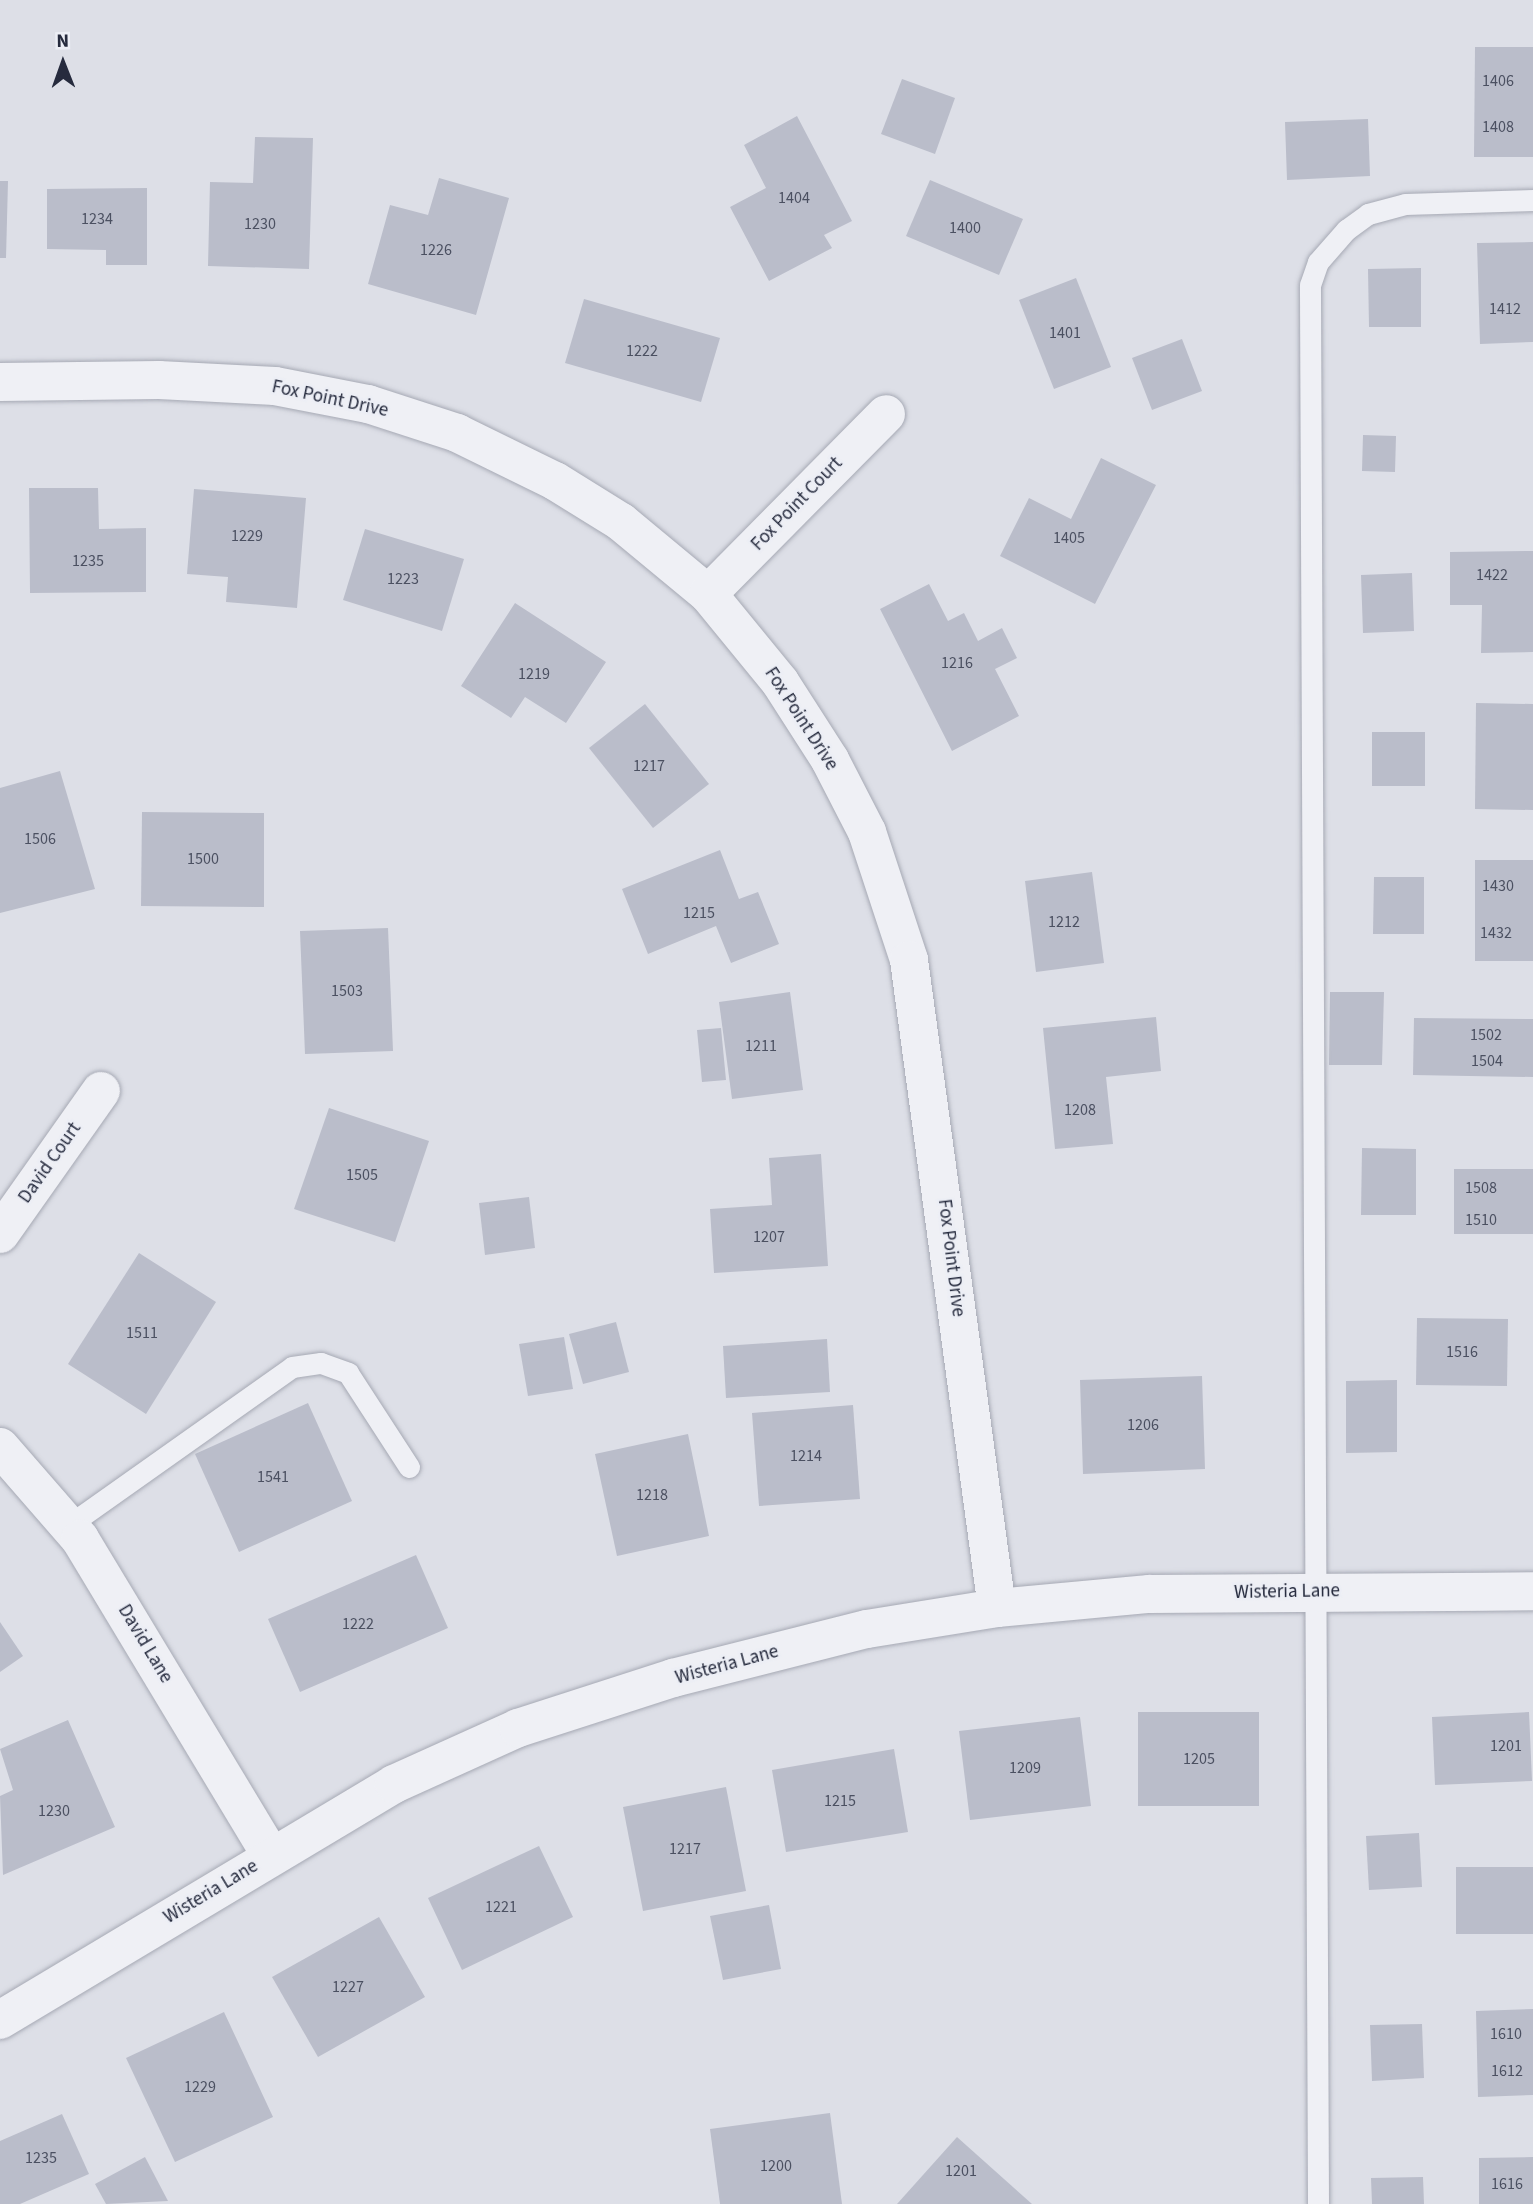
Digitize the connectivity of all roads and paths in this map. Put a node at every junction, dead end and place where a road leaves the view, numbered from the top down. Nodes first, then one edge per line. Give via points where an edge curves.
1 (1533, 200) edge
2 (0, 382) edge
3 (886, 414) dead end
4 (708, 594) junction
5 (101, 1091) dead end
6 (0, 1234) edge
7 (0, 1447) edge
8 (409, 1467) dead end
9 (69, 1525) junction
10 (1533, 1591) edge
11 (1313, 1592) junction
12 (997, 1608) junction
13 (271, 1856) junction
14 (0, 2020) edge
15 (1318, 2204) edge

1 - 11 lane via 1405,204 1367,214 1318,262 1310,285
2 - 4 street, Fox Point Drive via 159,380 275,386 368,404 457,433 555,481 621,522
3 - 4 street, Fox Point Court
4 - 12 street, Fox Point Drive via 779,681 830,760 886,880 921,1025
5 - 6 street, David Court
7 - 9 street, David Lane
8 - 9 lane via 348,1373 321,1363 292,1367
9 - 13 street, David Lane
10 - 11 street, Wisteria Lane
11 - 12 street, Wisteria Lane via 1149,1594
11 - 15 lane
12 - 13 street, Wisteria Lane via 867,1629 673,1678 518,1728 394,1784
13 - 14 street, Wisteria Lane

